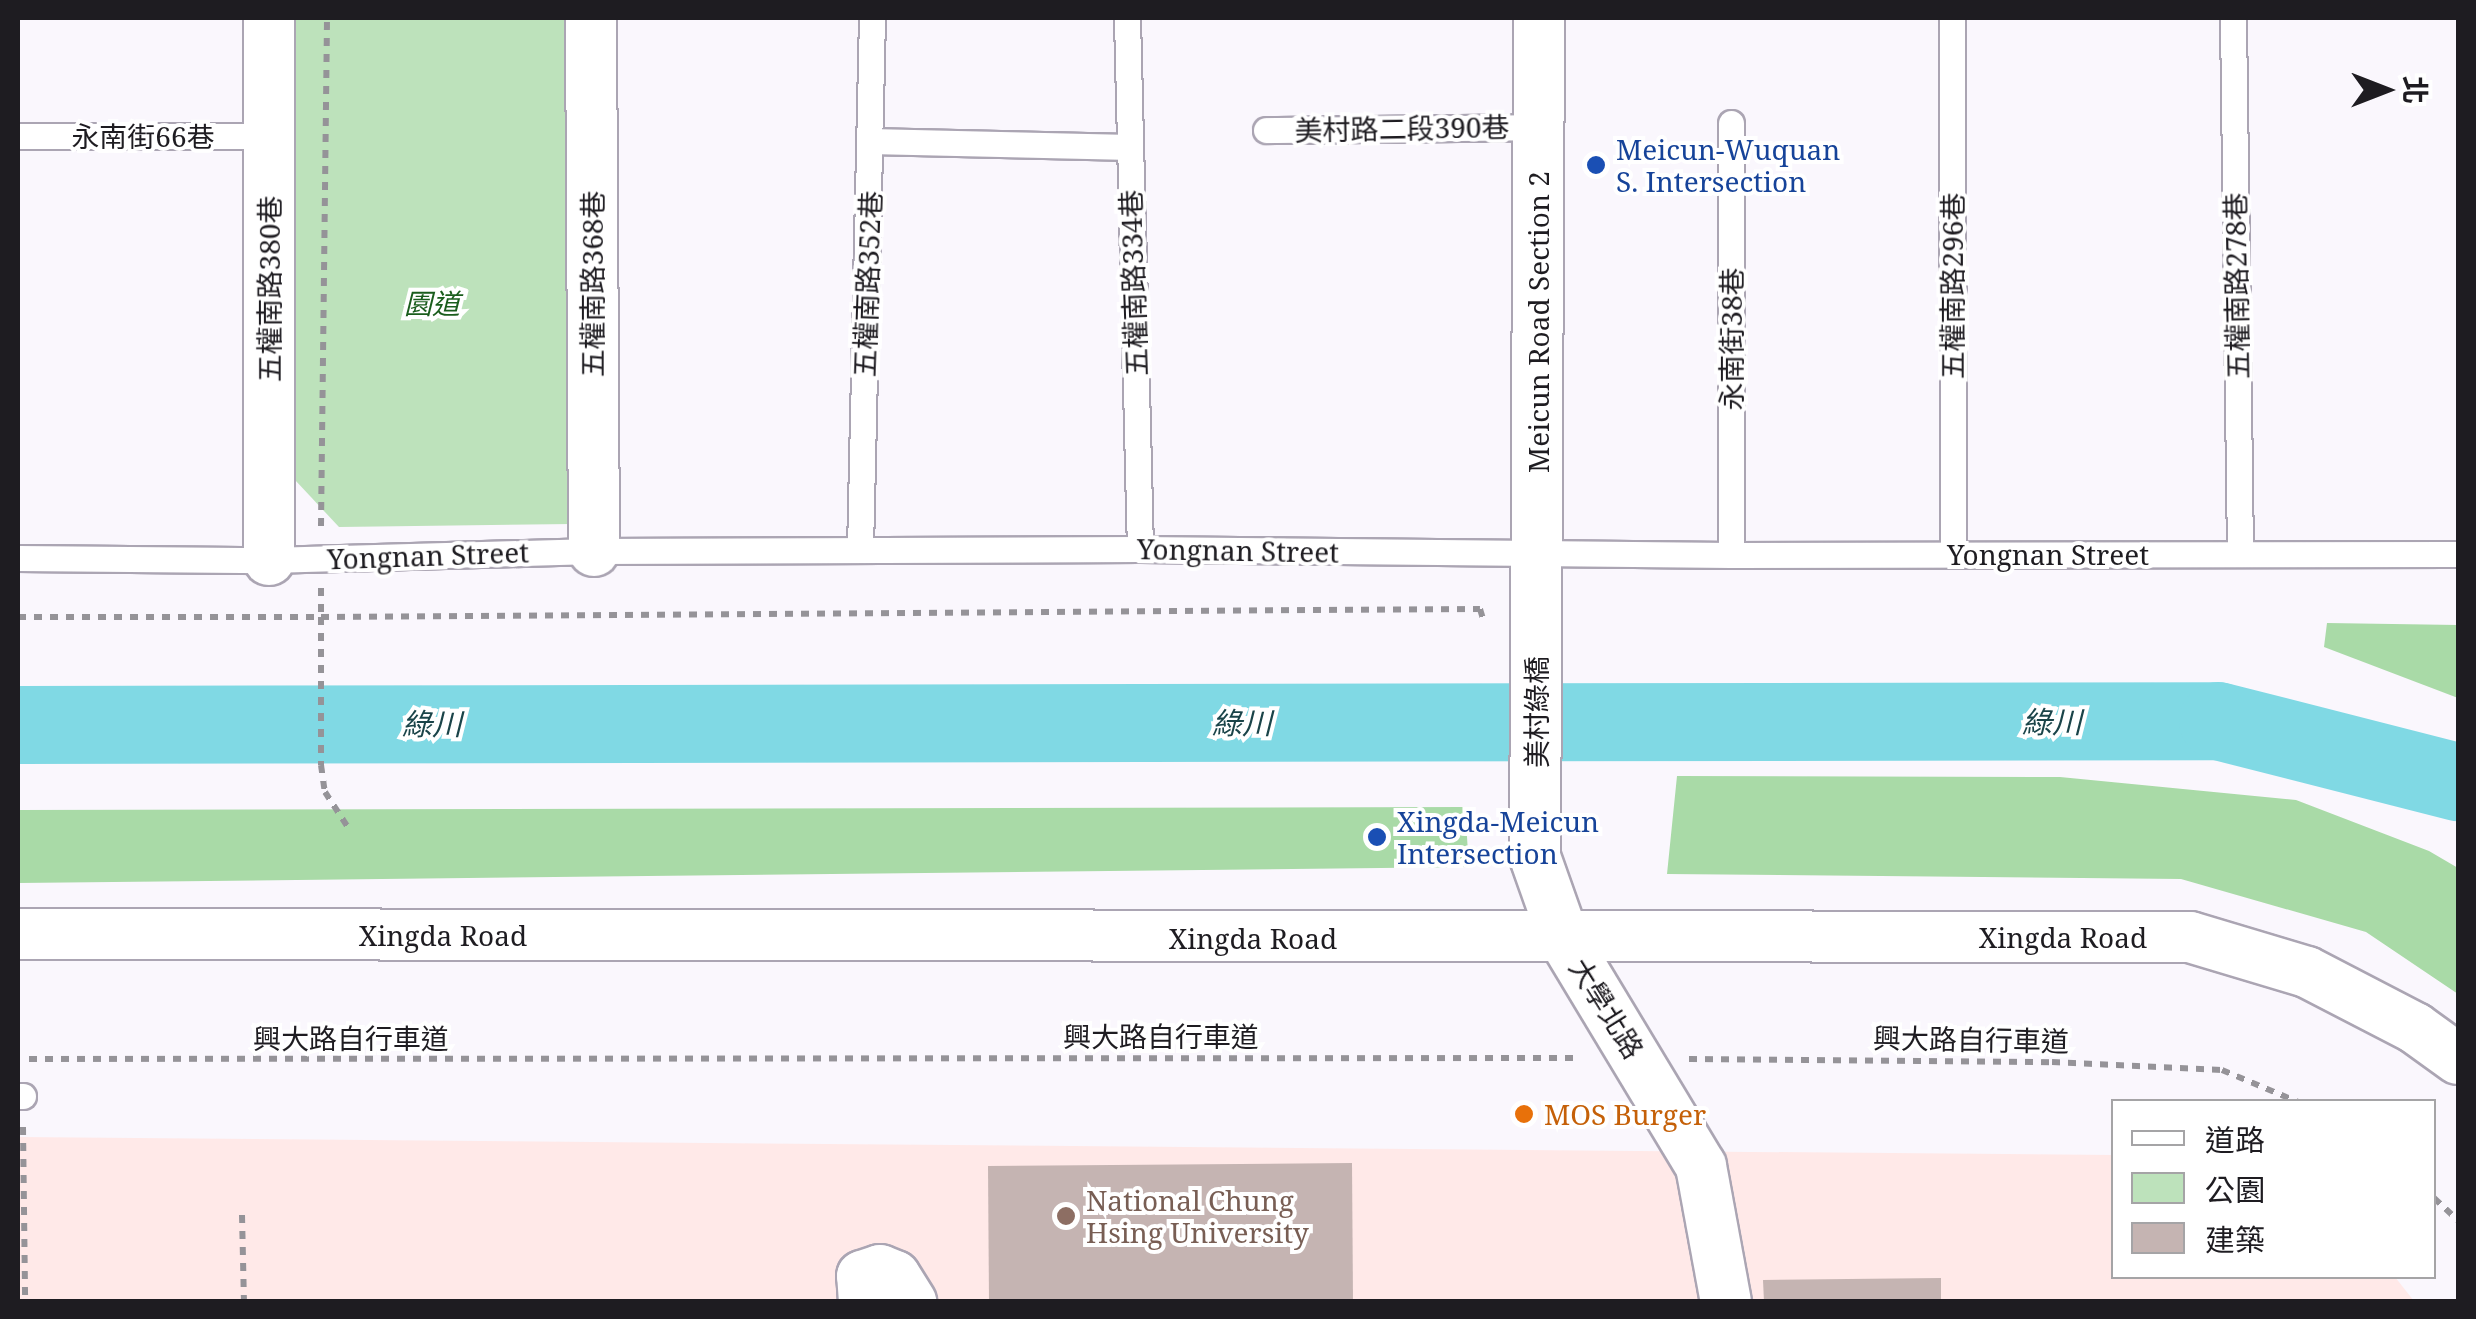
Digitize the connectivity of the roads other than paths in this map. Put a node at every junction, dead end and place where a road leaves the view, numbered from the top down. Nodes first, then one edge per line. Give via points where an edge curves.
1 (269, 18) edge
2 (591, 18) edge
3 (872, 18) edge
4 (1127, 18) edge
5 (1538, 18) edge
6 (1952, 18) edge
7 (2233, 18) edge
8 (1732, 123) dead end
9 (1538, 127) junction
10 (1266, 130) dead end
11 (18, 136) edge
12 (269, 136) junction
13 (871, 142) junction
14 (1129, 148) junction
15 (1140, 549) junction
16 (860, 550) junction
17 (594, 551) junction
18 (1538, 553) junction
19 (1732, 554) junction
20 (1953, 554) junction
21 (2240, 554) junction
22 (2458, 554) edge
23 (18, 558) edge
24 (269, 560) junction
25 (1535, 626) joint
26 (18, 934) edge
27 (1564, 938) junction
28 (2458, 1059) edge
29 (864, 1302) edge
30 (911, 1302) edge
31 (1726, 1302) edge

1 - 12 street, 五權南路380巷
2 - 17 street, 五權南路368巷
3 - 13 lane, 五權南路352巷
4 - 14 lane, 五權南路334巷
5 - 9 street, Meicun Road Section 2
6 - 20 lane, 五權南路296巷
7 - 21 lane, 五權南路278巷
8 - 19 lane, 永南街38巷
9 - 10 lane, 美村路二段390巷
9 - 18 street, Meicun Road Section 2
11 - 12 lane, 永南街66巷
12 - 24 street, 五權南路380巷
13 - 14 lane
13 - 16 lane, 五權南路352巷
14 - 15 lane, 五權南路334巷
15 - 16 lane, Yongnan Street
15 - 18 lane, Yongnan Street
16 - 17 lane, Yongnan Street
17 - 24 lane, Yongnan Street
18 - 19 lane, Yongnan Street
18 - 25 street, Meicun Road Section 2
19 - 20 lane, Yongnan Street
20 - 21 lane, Yongnan Street
21 - 22 lane, Yongnan Street
23 - 24 lane, Yongnan Street
25 - 27 street, 美村綠橋 via 1535,857
26 - 27 street, Xingda Road
27 - 28 street, Xingda Road via 2190,936 2307,972 2402,1020
27 - 31 street, 大學北路 via 1701,1166
29 - 30 street via 862,1276 880,1270 895,1276

